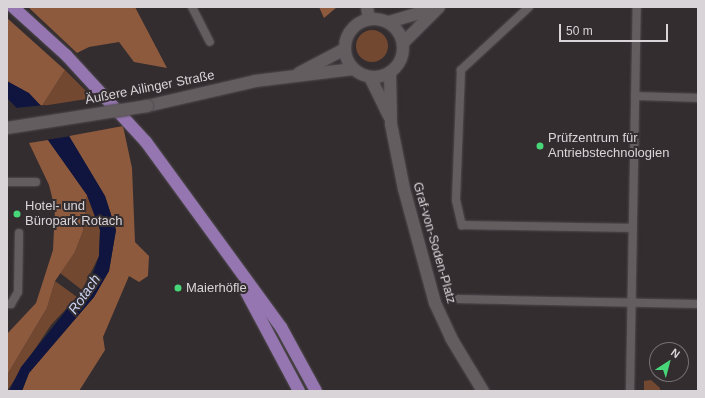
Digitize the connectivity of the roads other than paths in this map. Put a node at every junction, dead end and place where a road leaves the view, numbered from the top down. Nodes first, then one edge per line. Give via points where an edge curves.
1 (13, 7) edge
2 (192, 7) edge
3 (438, 7) edge
4 (529, 7) edge
5 (637, 7) edge
6 (368, 13) edge
7 (390, 22) junction
8 (210, 42) dead end
9 (403, 43) junction
10 (345, 49) junction
11 (353, 69) junction
12 (390, 72) junction
13 (299, 73) junction
14 (370, 77) junction
15 (635, 96) junction
16 (698, 98) edge
17 (390, 117) junction
18 (7, 128) edge
19 (7, 182) edge
20 (36, 182) dead end
21 (632, 228) junction
22 (19, 233) dead end
23 (227, 255) junction
24 (458, 299) dead end
25 (630, 303) junction
26 (7, 304) edge
27 (698, 304) edge
28 (299, 391) edge
29 (316, 391) edge
30 (483, 391) edge
31 (630, 391) edge

1 - 23 main road via 66,55 146,142
2 - 8 lane
3 - 7 main road
3 - 9 main road
4 - 21 lane via 461,70 456,200 462,225
5 - 15 lane
6 - 7 main road
6 - 10 main road via 351,30
7 - 9 main road via 398,30
9 - 12 main road via 401,60
10 - 11 main road
10 - 13 main road, Äußere Ailinger Straße
11 - 13 main road, Äußere Ailinger Straße via 319,76
11 - 14 main road
12 - 14 main road
12 - 17 main road, Graf-von-Soden-Platz
13 - 18 main road, Äußere Ailinger Straße, bridge via 147,106
14 - 17 main road, Graf-von-Soden-Platz
15 - 16 lane
15 - 21 lane
17 - 30 main road, Graf-von-Soden-Platz via 404,189 435,303 450,338
19 - 20 lane
21 - 25 lane
22 - 26 lane via 18,292 11,304
23 - 28 main road
23 - 29 main road via 281,327
24 - 25 lane
25 - 27 lane
25 - 31 lane

